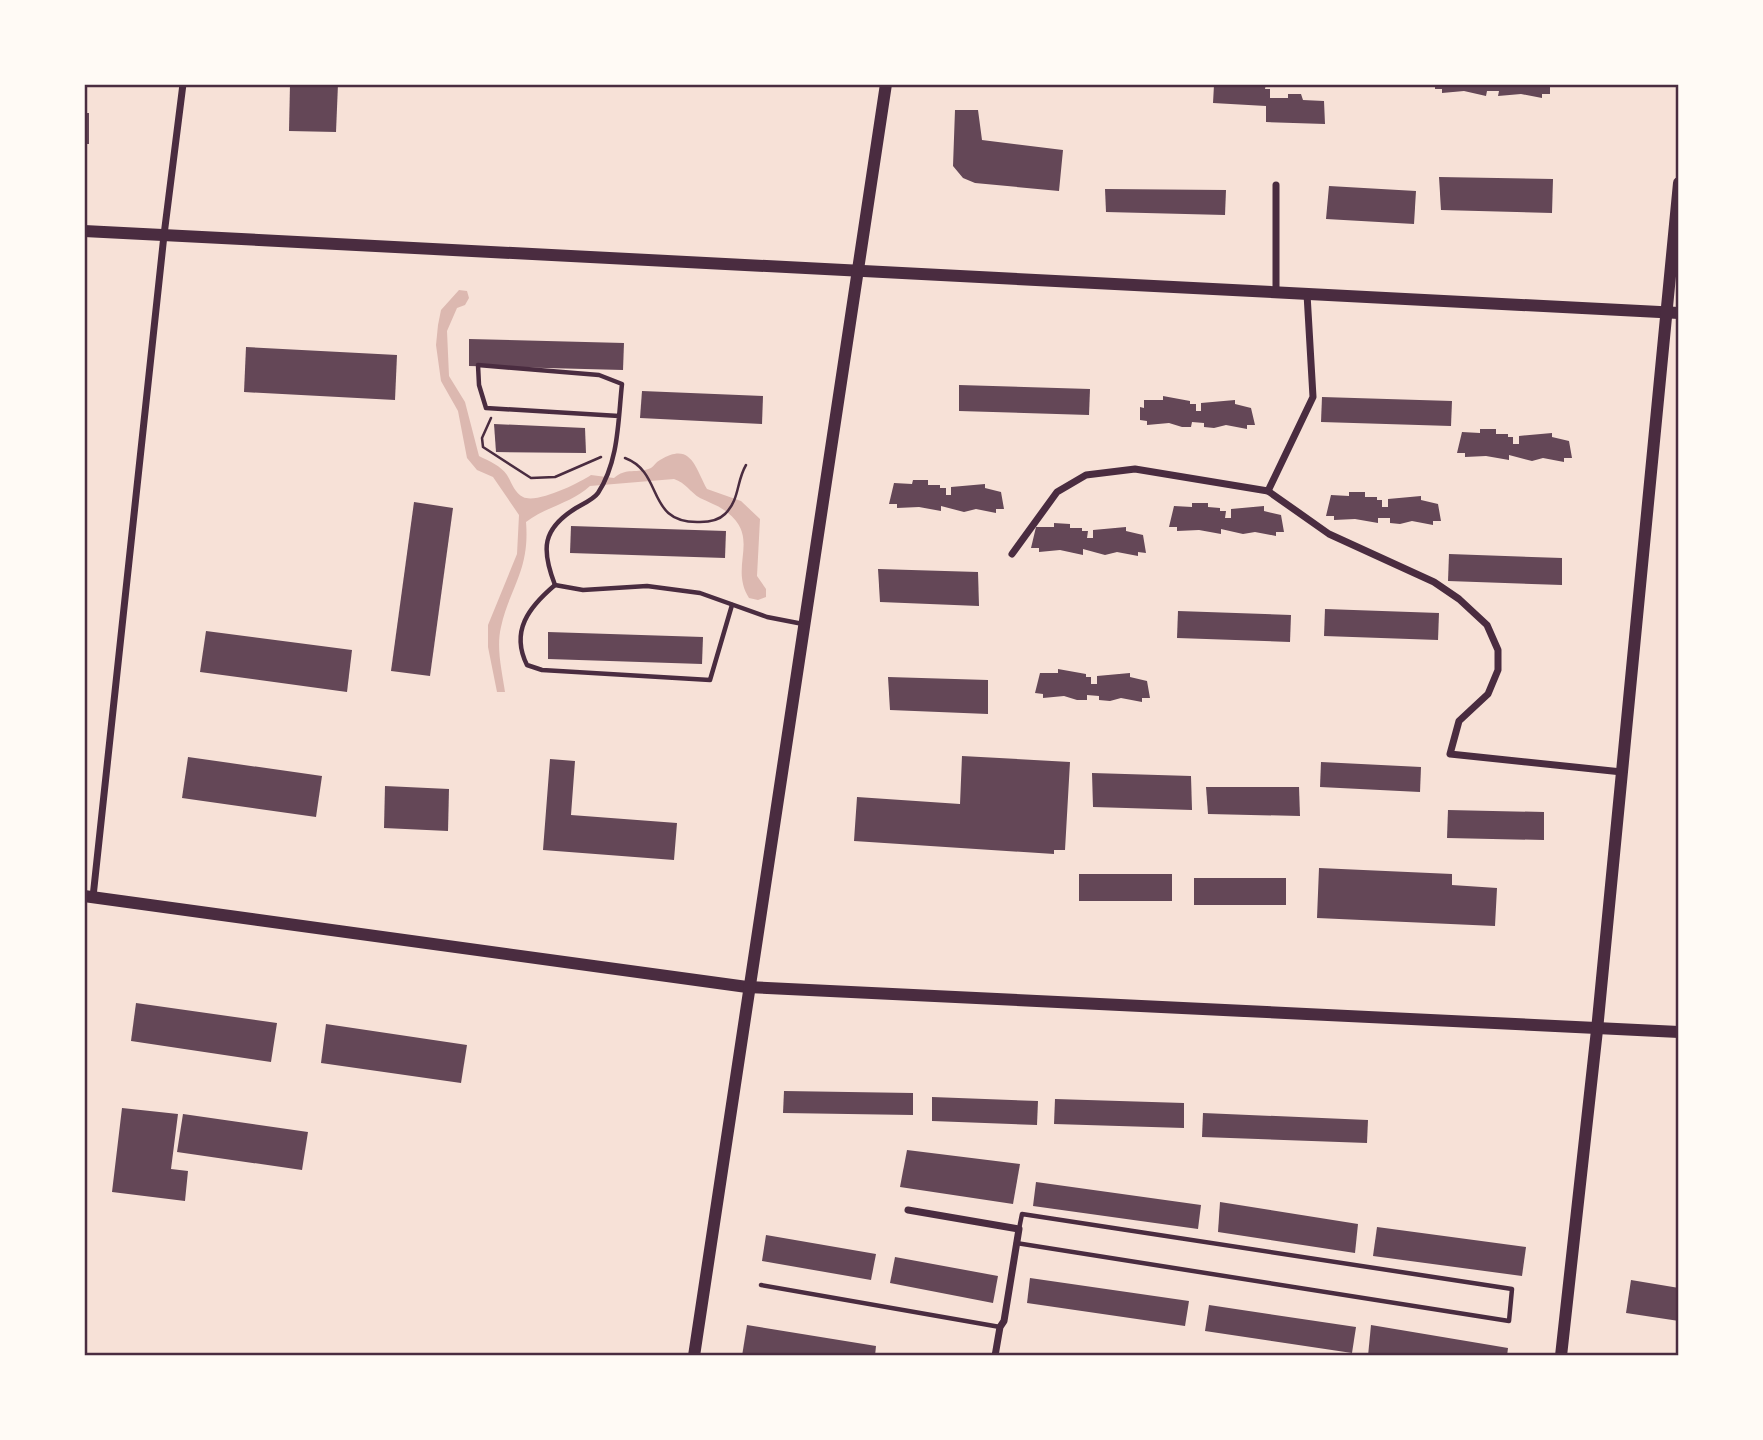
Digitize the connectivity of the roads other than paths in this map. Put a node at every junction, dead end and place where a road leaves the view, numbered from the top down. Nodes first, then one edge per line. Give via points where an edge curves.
1 (183, 84) edge
2 (886, 84) edge
3 (1679, 183) edge
4 (1276, 185) dead end
5 (84, 231) edge
6 (164, 235) junction
7 (859, 271) junction
8 (1276, 292) junction
9 (1307, 294) junction
10 (1672, 312) edge
11 (618, 416) junction
12 (1268, 491) junction
13 (1012, 554) dead end
14 (555, 585) junction
15 (732, 605) junction
16 (804, 624) junction
17 (1622, 772) junction
18 (88, 896) edge
19 (747, 987) junction
20 (1597, 1030) junction
21 (1679, 1032) edge
22 (908, 1210) dead end
23 (1019, 1229) junction
24 (1016, 1243) junction
25 (761, 1284) dead end
26 (1000, 1326) junction
27 (694, 1356) edge
28 (995, 1356) edge
29 (1561, 1356) edge

1 - 6 street
2 - 7 street
3 - 10 street
4 - 8 street
5 - 6 street
6 - 7 street
6 - 18 street
7 - 8 street
7 - 16 street
8 - 9 street
9 - 10 street
9 - 12 street via 1313,397
10 - 17 street
11 - 11 lane via 622,384 600,375 478,365 486,408
11 - 14 lane via 617,447 597,495 554,524 546,542 547,565
12 - 13 street via 1135,469 1086,475 1056,492
12 - 17 street via 1329,534 1434,582 1487,625 1498,650 1498,670 1488,694 1459,721 1450,754
14 - 15 lane via 583,590 648,586 700,593
14 - 15 lane via 532,604 520,636 527,665 542,670 710,680
15 - 16 lane
16 - 19 street
17 - 20 street
18 - 19 street
19 - 20 street
19 - 27 street
20 - 21 street
20 - 29 street
22 - 23 street
23 - 24 street
23 - 24 lane via 1022,1214 1511,1289 1508,1321
24 - 26 street
25 - 26 lane
26 - 28 street

